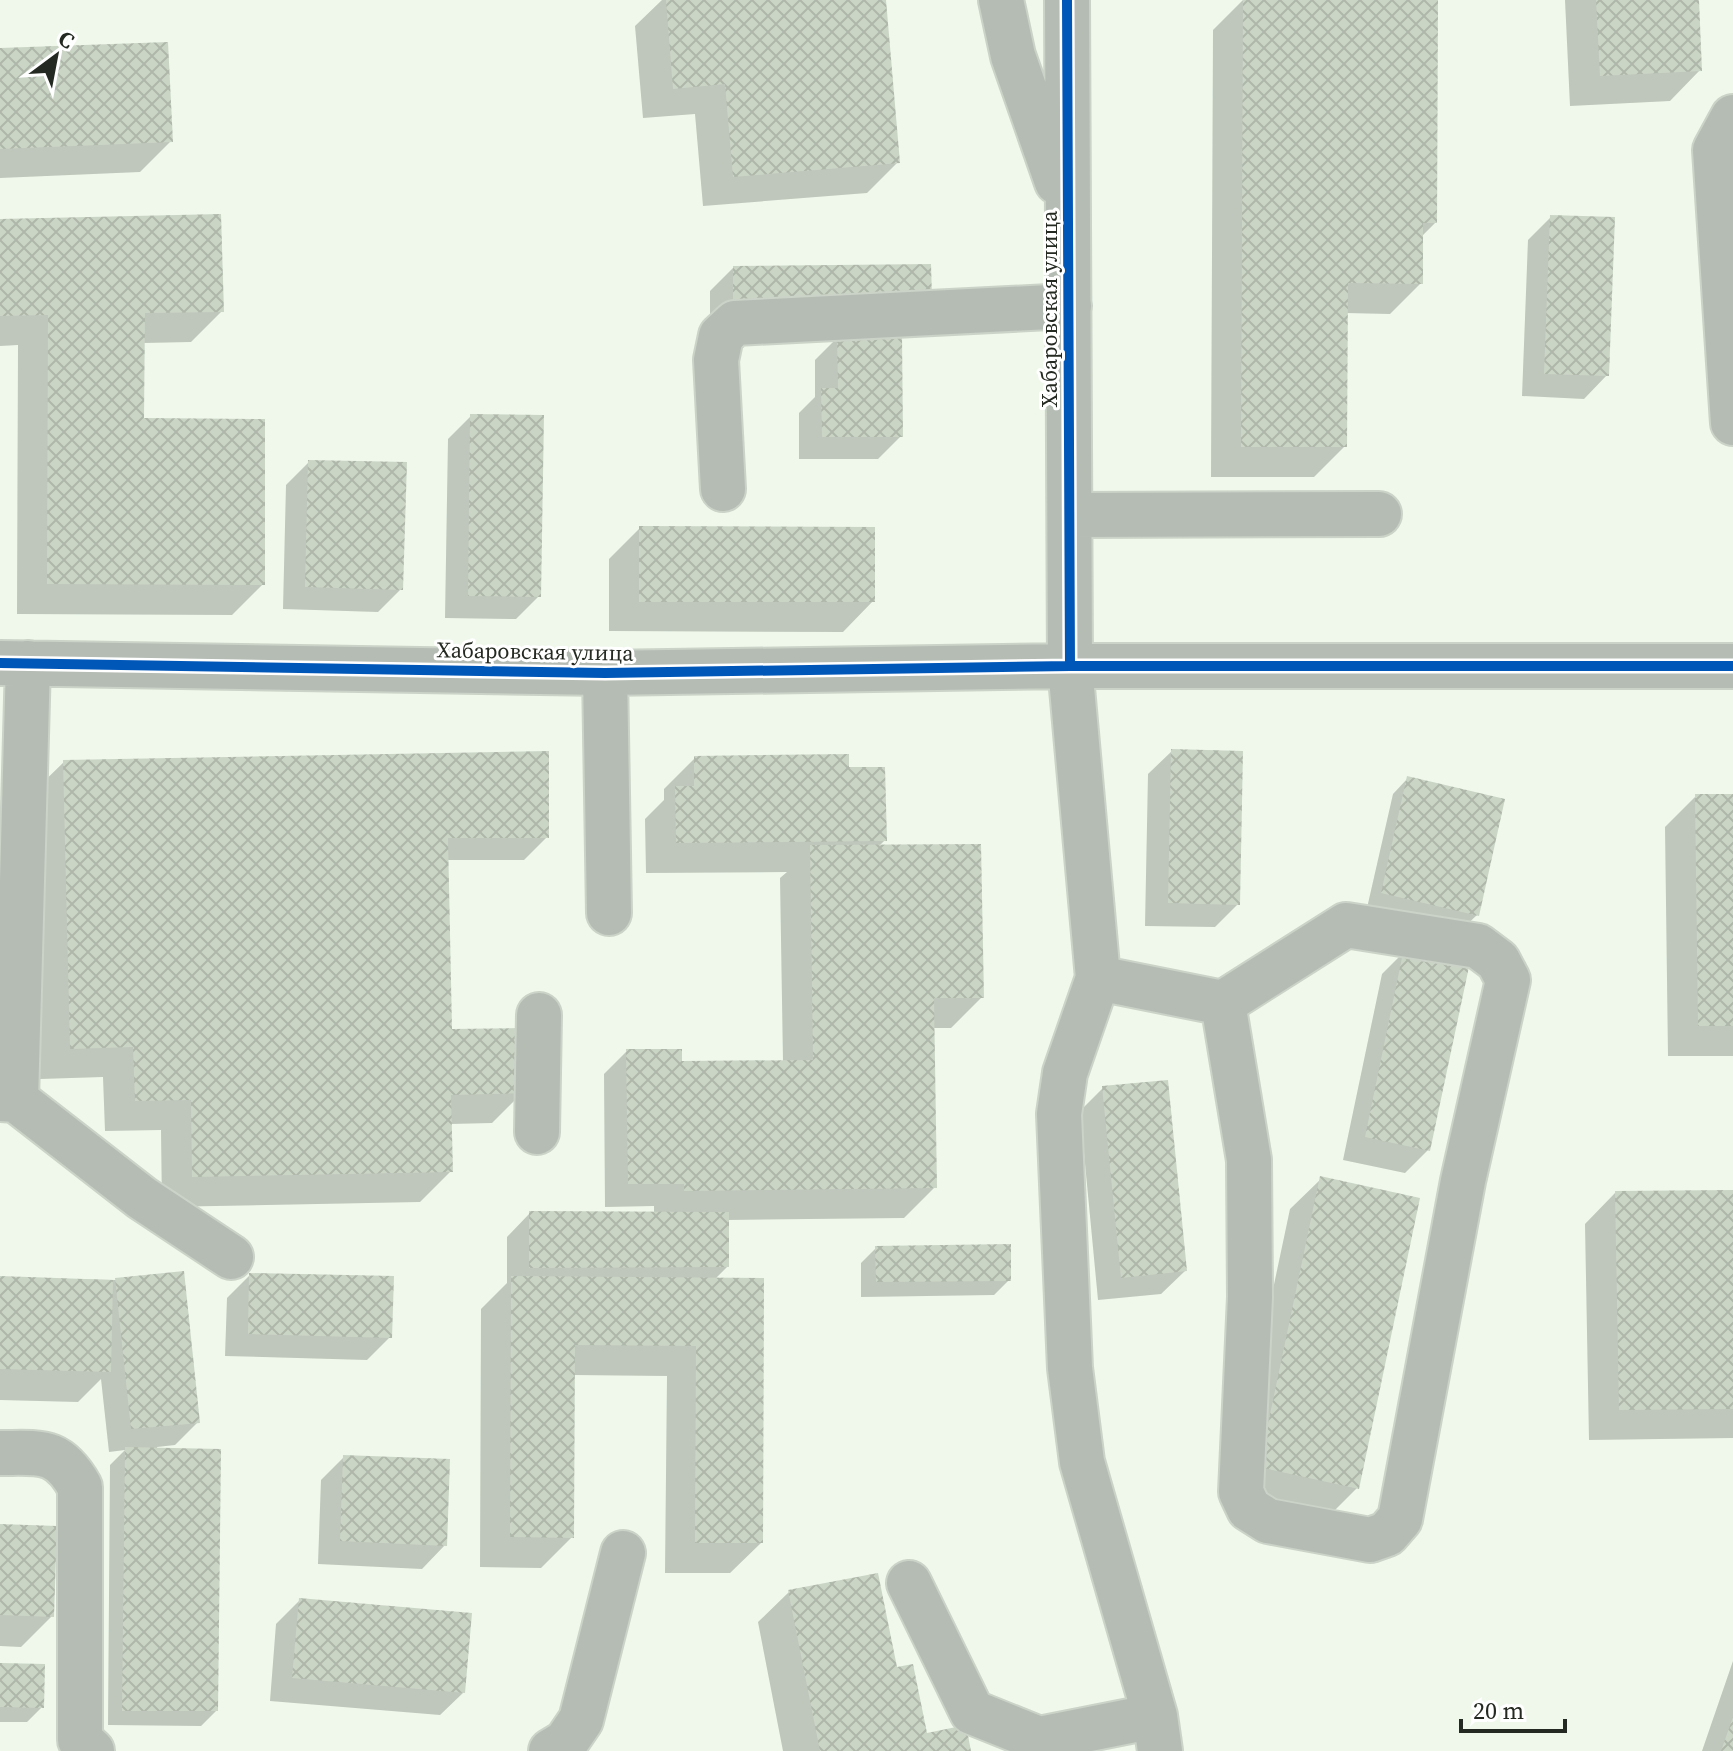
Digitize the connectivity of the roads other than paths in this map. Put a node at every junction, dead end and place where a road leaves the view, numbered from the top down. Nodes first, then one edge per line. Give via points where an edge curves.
1 (1001, 0) edge
2 (1067, 0) edge
3 (1733, 117) edge
4 (1069, 219) junction
5 (1069, 306) junction
6 (1733, 423) edge
7 (723, 489) dead end
8 (1379, 514) dead end
9 (1070, 515) junction
10 (14, 663) edge
11 (1070, 666) junction
12 (1733, 666) edge
13 (605, 673) junction
14 (609, 913) dead end
15 (1098, 978) junction
16 (1223, 1003) junction
17 (539, 1015) dead end
18 (8, 1099) edge
19 (537, 1132) dead end
20 (231, 1257) dead end
21 (0, 1453) edge
22 (623, 1553) dead end
23 (909, 1583) dead end
24 (1157, 1734) edge
25 (92, 1751) edge
26 (551, 1751) edge

1 - 4 street via 1013,56
2 - 4 street, Хабаровская улица
3 - 6 street via 1715,150
4 - 5 street, Хабаровская улица
5 - 7 street via 735,323 721,336 716,360
5 - 9 street, Хабаровская улица
8 - 9 street
9 - 11 street, Хабаровская улица
10 - 13 street, Хабаровская улица
10 - 18 street
11 - 12 street, Хабаровская улица
11 - 13 street, Хабаровская улица
11 - 15 street
13 - 14 street
15 - 16 street
15 - 24 street via 1065,1073 1059,1114 1070,1368 1082,1462
16 - 16 street via 1249,1160 1250,1297 1241,1492 1249,1509 1268,1521 1370,1540 1387,1534 1400,1519 1463,1181 1508,980 1498,961 1478,946 1346,925
17 - 19 street
18 - 20 street
21 - 25 street via 47,1453 67,1464 80,1487 80,1740
22 - 26 street via 581,1720 566,1742
23 - 24 street via 972,1712 1039,1739

